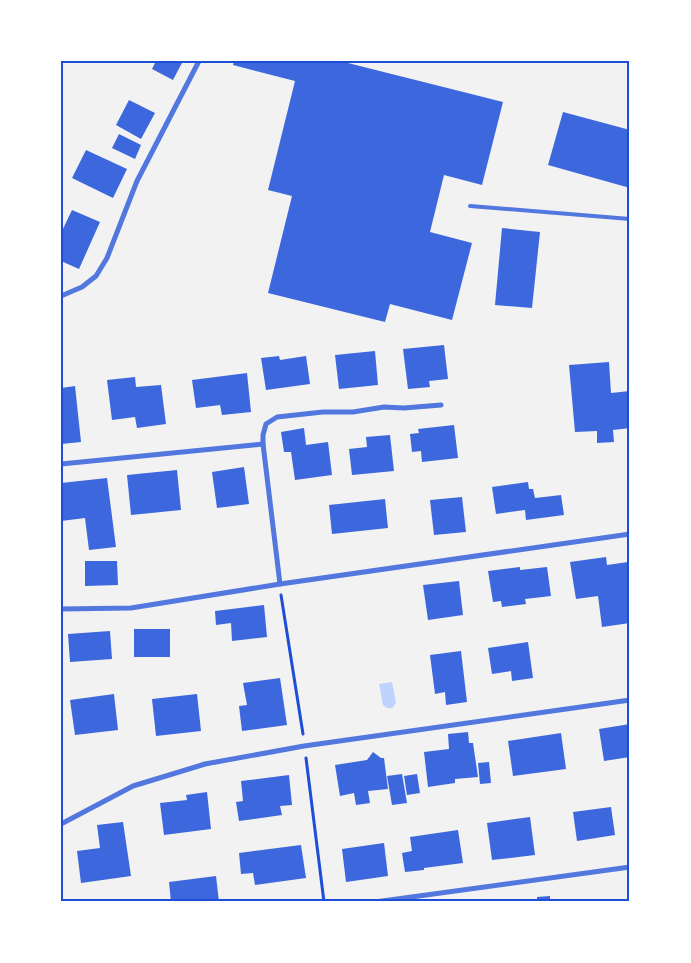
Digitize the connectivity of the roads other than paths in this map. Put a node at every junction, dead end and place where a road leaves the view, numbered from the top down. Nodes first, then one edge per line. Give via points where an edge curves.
1 (199, 61) edge
2 (470, 206) dead end
3 (630, 219) edge
4 (61, 296) edge
5 (441, 405) dead end
6 (263, 444) junction
7 (61, 464) edge
8 (630, 534) edge
9 (280, 584) junction
10 (61, 609) edge
11 (630, 700) edge
12 (61, 824) edge
13 (630, 867) edge
14 (374, 902) edge

1 - 4 street via 137,181 108,258 96,276 82,287
2 - 3 lane
5 - 6 street via 277,417 266,424
6 - 7 street
6 - 9 street
8 - 9 street
9 - 10 street via 131,608
11 - 12 street via 304,746 205,764 133,786
13 - 14 street

